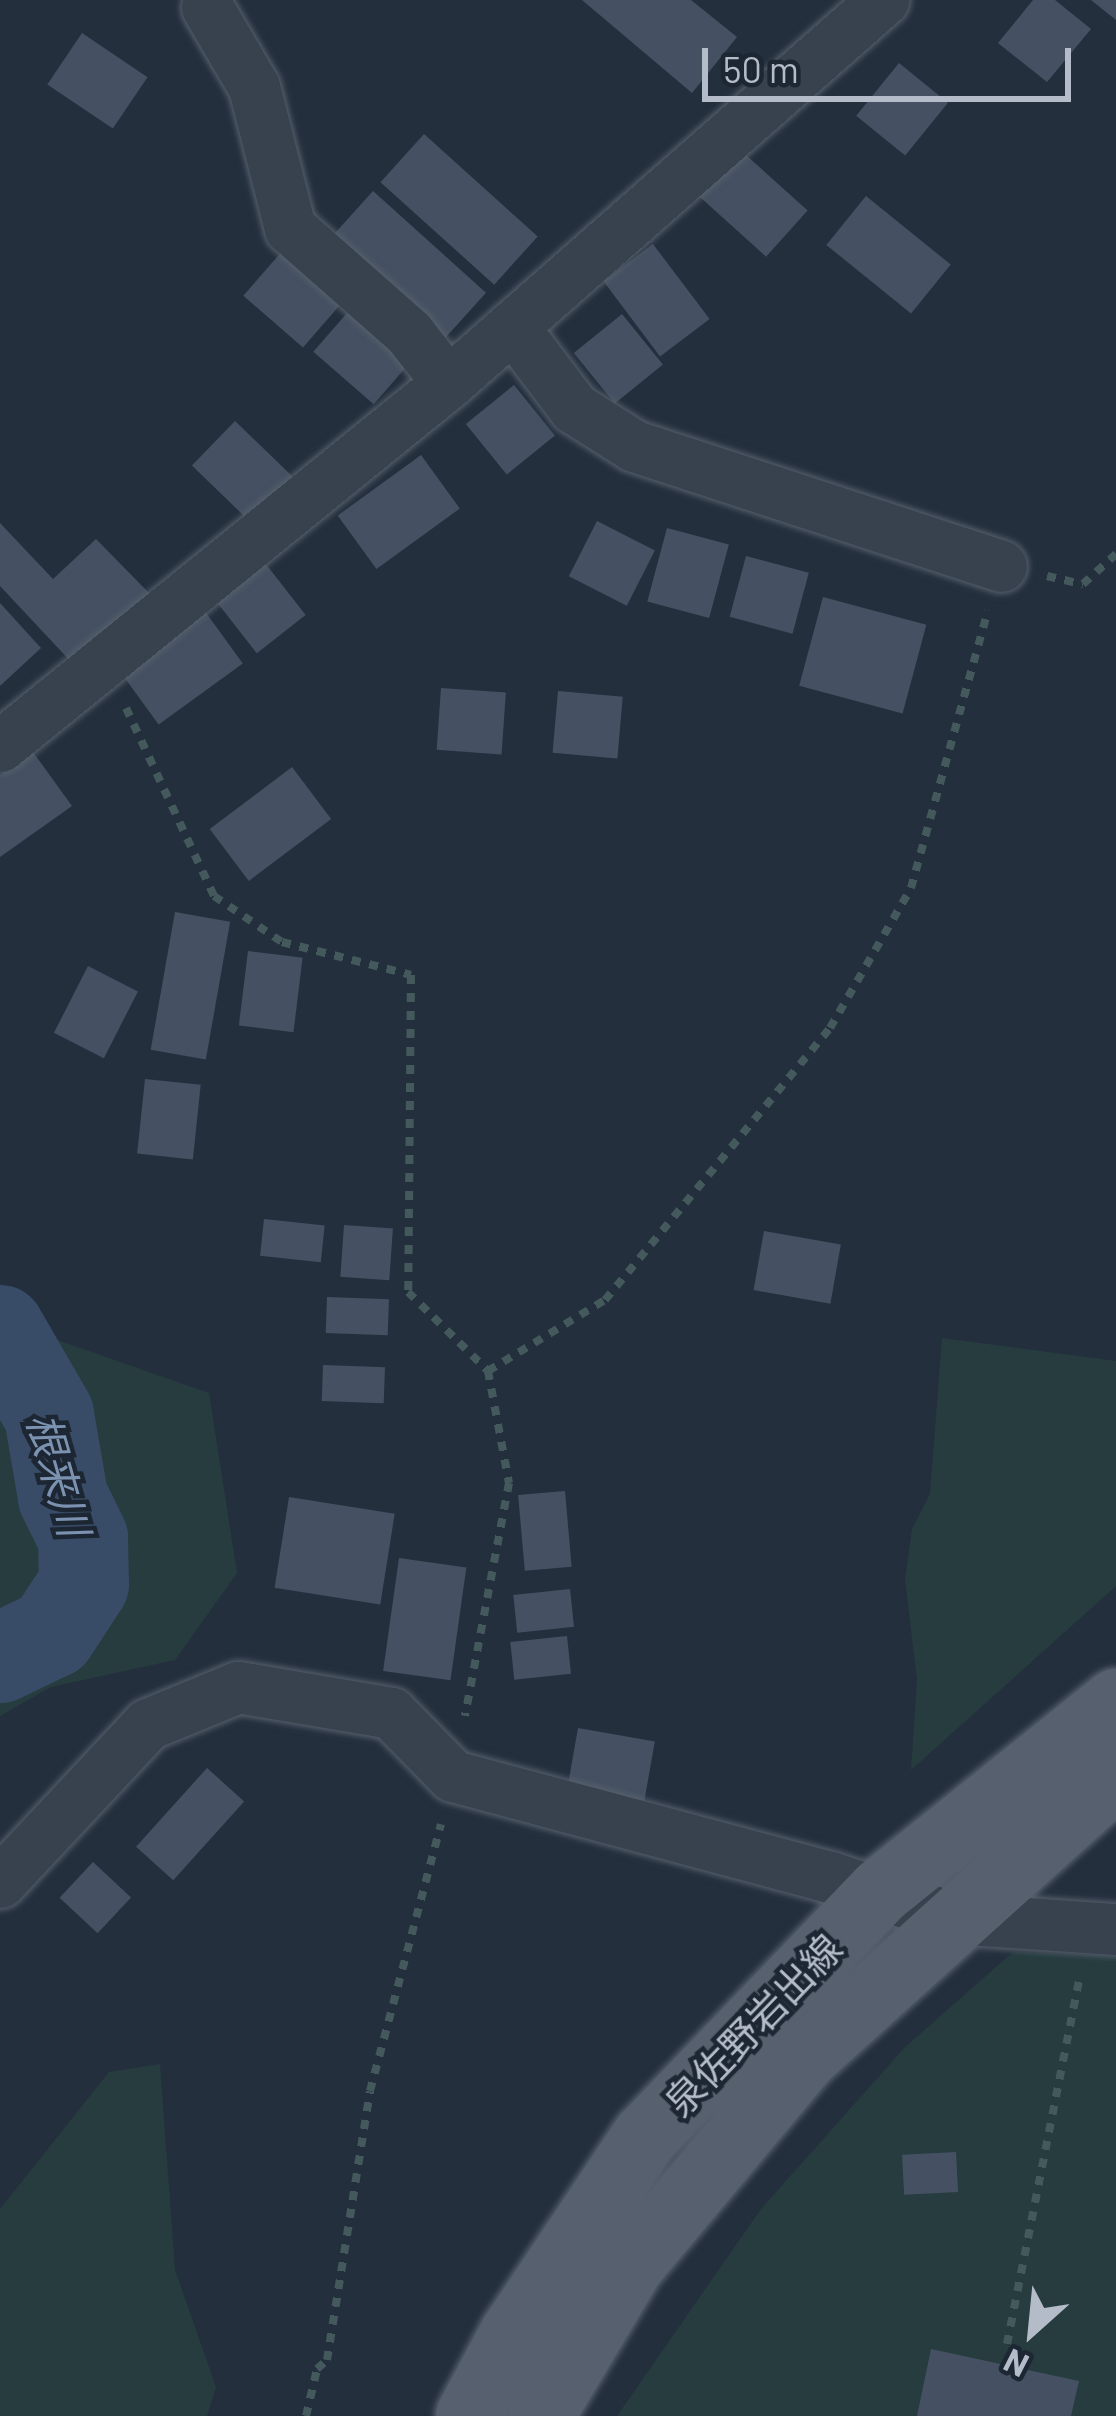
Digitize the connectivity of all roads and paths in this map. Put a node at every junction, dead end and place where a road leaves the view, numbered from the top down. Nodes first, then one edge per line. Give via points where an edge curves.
1 (883, 0) edge
2 (195, 2) edge
3 (512, 326) junction
4 (448, 383) junction
5 (1116, 554) edge
6 (1001, 566) junction
7 (106, 663) junction
8 (0, 746) edge
9 (488, 1371) junction
10 (1116, 1702) edge
11 (453, 1776) junction
12 (1116, 1776) edge
13 (0, 1882) edge
14 (881, 1892) junction
15 (953, 1918) junction
16 (1102, 1928) edge
17 (1007, 2344) dead end
18 (306, 2416) edge
19 (469, 2416) edge
20 (541, 2416) edge

1 - 3 street
2 - 4 street via 254,87 290,228 409,333
3 - 4 street
3 - 6 street via 574,408 634,446
4 - 7 street
5 - 6 path via 1083,584
6 - 9 path via 911,888 830,1028 605,1300
7 - 8 street
7 - 9 path via 214,896 282,942 411,975 408,1292
9 - 11 path via 508,1483
10 - 14 main road, 泉佐野岩出線
11 - 13 street via 391,1713 238,1687 148,1724
11 - 14 street
11 - 18 path via 370,2091 327,2360 316,2369
12 - 15 main road, 泉佐野岩出線
14 - 15 street
14 - 19 main road, 泉佐野岩出線 via 645,2138
15 - 16 street
15 - 20 main road, 泉佐野岩出線 via 806,2056 631,2265
16 - 17 path

